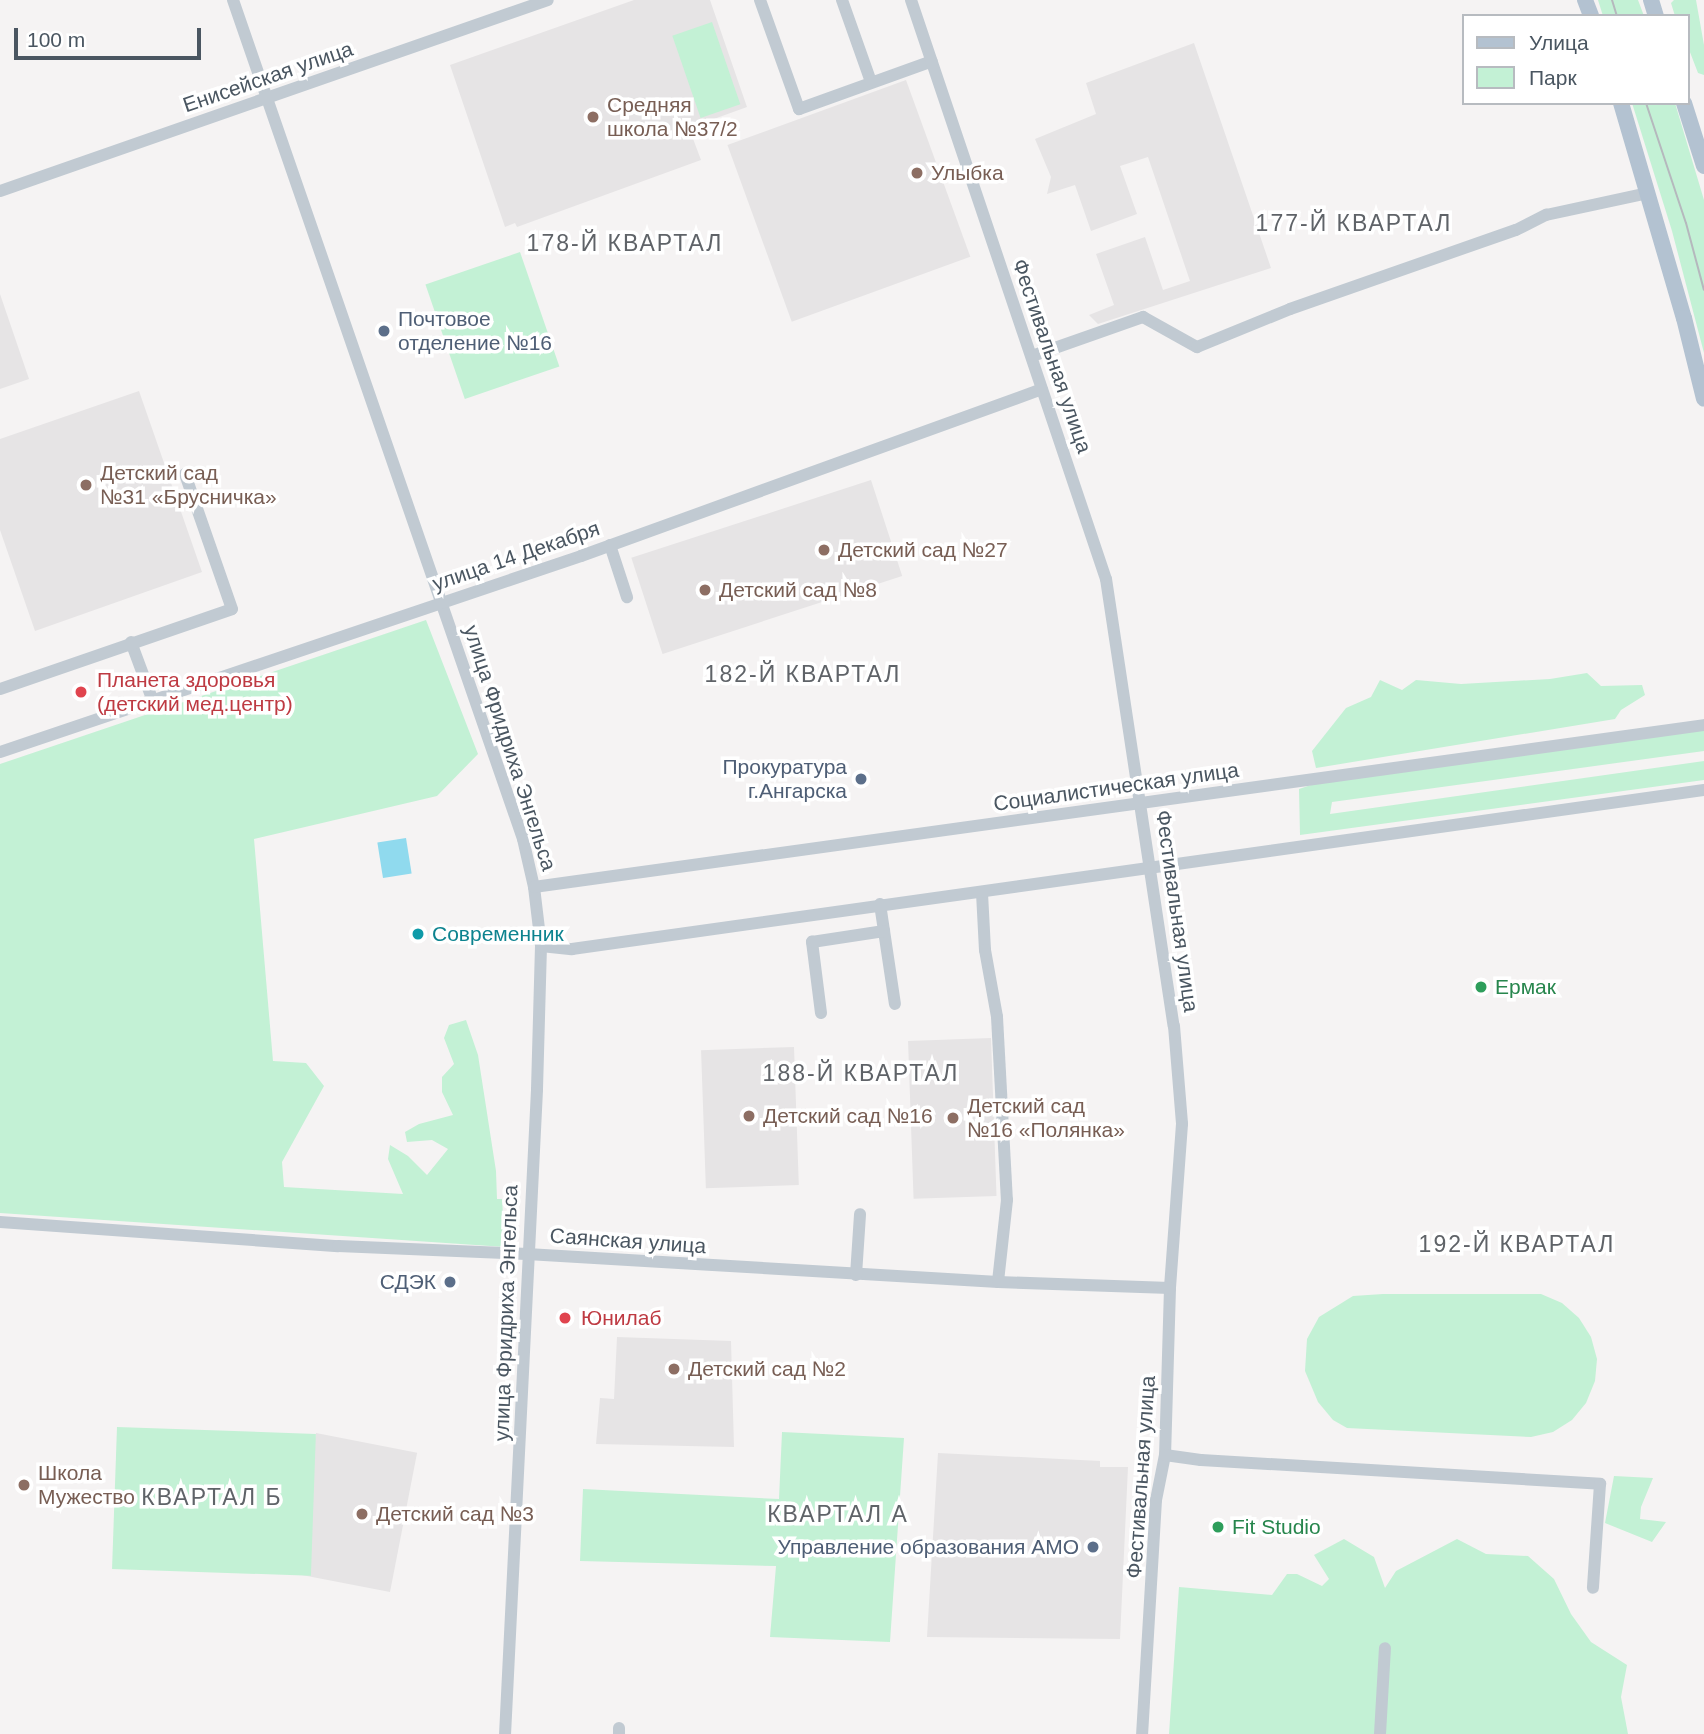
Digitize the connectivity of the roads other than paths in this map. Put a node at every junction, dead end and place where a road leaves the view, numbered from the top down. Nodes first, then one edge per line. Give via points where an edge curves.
1 (233, 0) edge
2 (548, 0) edge
3 (760, 0) edge
4 (842, 0) edge
5 (911, 0) edge
6 (932, 61) junction
7 (871, 82) junction
8 (267, 98) junction
9 (1622, 105) edge
10 (1685, 105) edge
11 (1704, 166) edge
12 (0, 191) edge
13 (1649, 192) junction
14 (1032, 356) junction
15 (1042, 389) junction
16 (1704, 399) edge
17 (185, 474) dead end
18 (610, 545) junction
19 (626, 597) dead end
20 (441, 602) junction
21 (131, 642) junction
22 (0, 689) edge
23 (153, 701) junction
24 (1704, 725) edge
25 (0, 751) edge
26 (1704, 790) edge
27 (1141, 803) junction
28 (1151, 869) junction
29 (534, 887) junction
30 (982, 892) junction
31 (880, 904) junction
32 (884, 931) junction
33 (541, 946) junction
34 (895, 1004) dead end
35 (821, 1013) dead end
36 (860, 1214) dead end
37 (0, 1222) edge
38 (527, 1254) junction
39 (856, 1275) junction
40 (998, 1282) junction
41 (1170, 1288) junction
42 (1165, 1455) junction
43 (1593, 1588) dead end
44 (1385, 1648) dead end
45 (505, 1734) edge
46 (1142, 1734) edge
47 (1380, 1734) edge

1 - 8 street, улица Фридриха Энгельса
2 - 8 street, Енисейская улица
3 - 7 street via 799,109
4 - 7 street
5 - 6 street, Фестивальная улица
6 - 7 street
6 - 14 street, Фестивальная улица
8 - 12 street, Енисейская улица
8 - 20 street, улица Фридриха Энгельса
9 - 13 main road
10 - 11 main road
13 - 14 street via 1546,215 1197,347 1143,317
13 - 16 main road
14 - 15 street, Фестивальная улица
15 - 18 street, улица 14 Декабря
15 - 27 street, Фестивальная улица via 1106,579
17 - 21 street via 232,609
18 - 19 street
18 - 20 street, улица 14 Декабря
20 - 23 street, улица 14 Декабря
20 - 29 street, улица Фридриха Энгельса via 523,839
21 - 22 street
21 - 23 street
23 - 25 street, улица 14 Декабря
24 - 27 street, Социалистическая улица
26 - 28 street
27 - 28 street, Фестивальная улица
27 - 29 street, Социалистическая улица
28 - 30 street
28 - 41 street, Фестивальная улица via 1174,1026 1182,1124
29 - 33 street, улица Фридриха Энгельса
30 - 31 street
30 - 40 street via 985,950 998,1017 1007,1200
31 - 32 street
31 - 33 street via 572,949
32 - 34 street
32 - 35 street via 812,942
33 - 38 street, улица Фридриха Энгельса
36 - 39 street
37 - 38 street, Саянская улица
38 - 39 street, Саянская улица
38 - 45 street, улица Фридриха Энгельса
39 - 40 street, Саянская улица
40 - 41 street, Саянская улица
41 - 42 street, Фестивальная улица
42 - 43 street via 1600,1484
42 - 46 street, Фестивальная улица via 1156,1500
44 - 47 street

